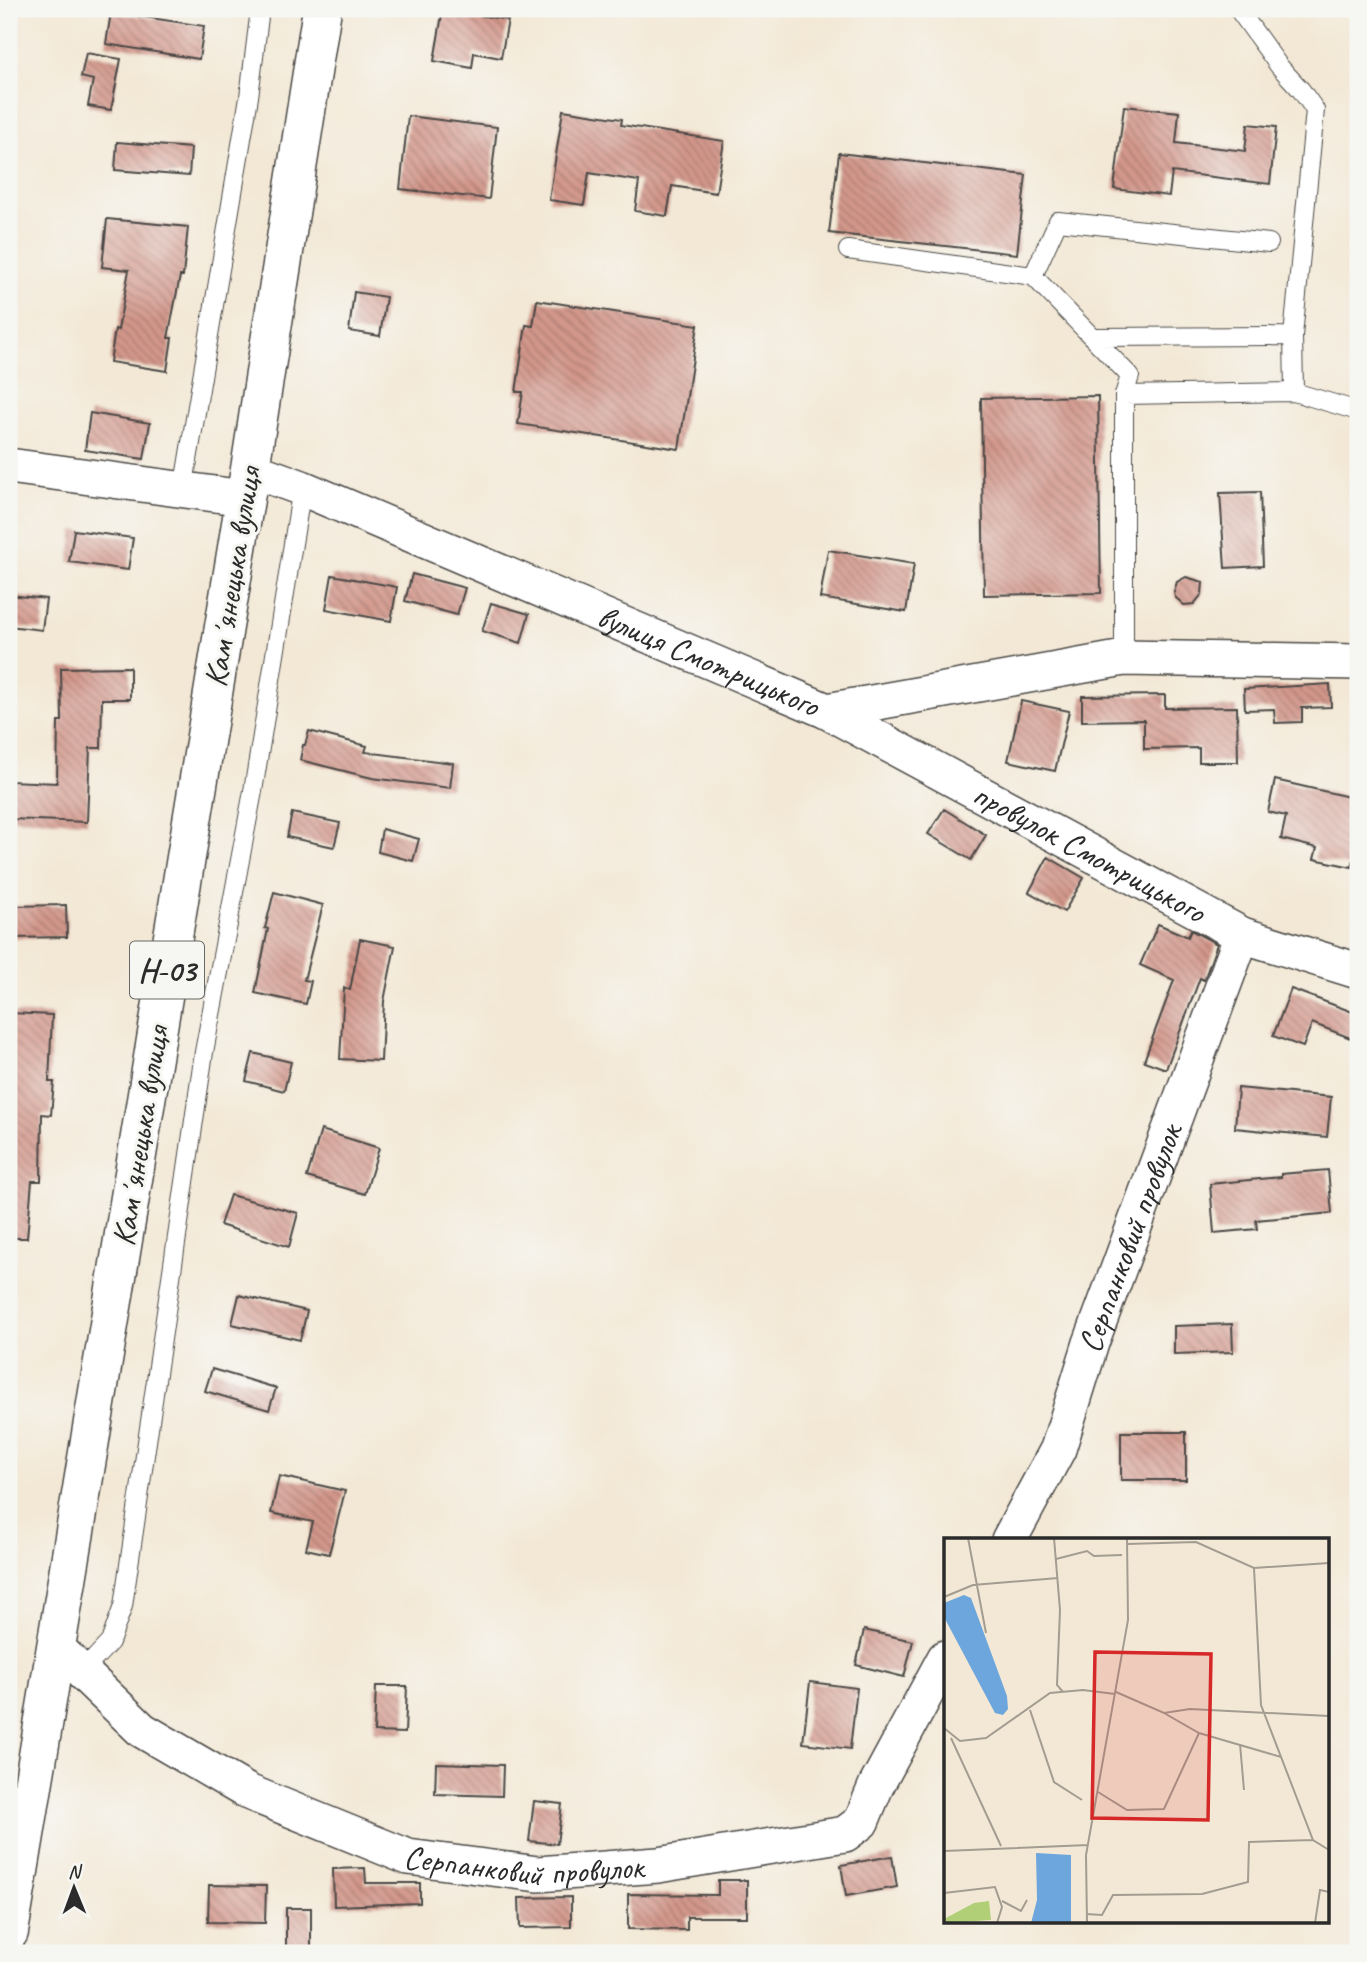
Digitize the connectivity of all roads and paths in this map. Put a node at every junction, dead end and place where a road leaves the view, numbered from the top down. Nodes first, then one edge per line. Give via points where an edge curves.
1 (260, 9) edge
2 (322, 9) edge
3 (1238, 9) edge
4 (1269, 243) dead end
5 (848, 250) dead end
6 (1033, 276) junction
7 (1293, 336) junction
8 (1094, 337) junction
9 (1294, 392) junction
10 (1124, 395) junction
11 (1358, 411) edge
12 (9, 466) edge
13 (247, 484) junction
14 (302, 488) junction
15 (183, 490) junction
16 (1124, 658) junction
17 (1358, 662) edge
18 (828, 712) junction
19 (1242, 935) junction
20 (1358, 971) edge
21 (1010, 1538) edge
22 (69, 1660) junction
23 (944, 1660) edge
24 (9, 1932) edge

1 - 15 lane
2 - 13 main road, Камʼянецька вулиця / Н-03
3 - 7 lane via 1315,110
4 - 6 lane via 1058,221
5 - 6 lane
6 - 8 lane
7 - 8 lane
7 - 9 lane
8 - 10 lane via 1130,376
9 - 10 lane
9 - 11 lane
10 - 16 lane
12 - 15 street, вулиця Смотрицького
13 - 14 street, вулиця Смотрицького
13 - 15 street, вулиця Смотрицького
13 - 22 main road, Камʼянецька вулиця / Н-03
14 - 18 street, вулиця Смотрицького
14 - 22 lane via 253,791 204,1052 123,1606 110,1642
16 - 17 street, вулиця Смотрицького
16 - 18 street, вулиця Смотрицького
18 - 19 street, провулок Смотрицького
19 - 20 street, провулок Смотрицького
19 - 21 street, Серпанковий провулок via 1091,1343 1058,1449
22 - 23 street, Серпанковий провулок via 142,1730 248,1792 408,1857 538,1874 658,1865 845,1834 861,1822
22 - 24 main road, Камʼянецька вулиця / Н-03

